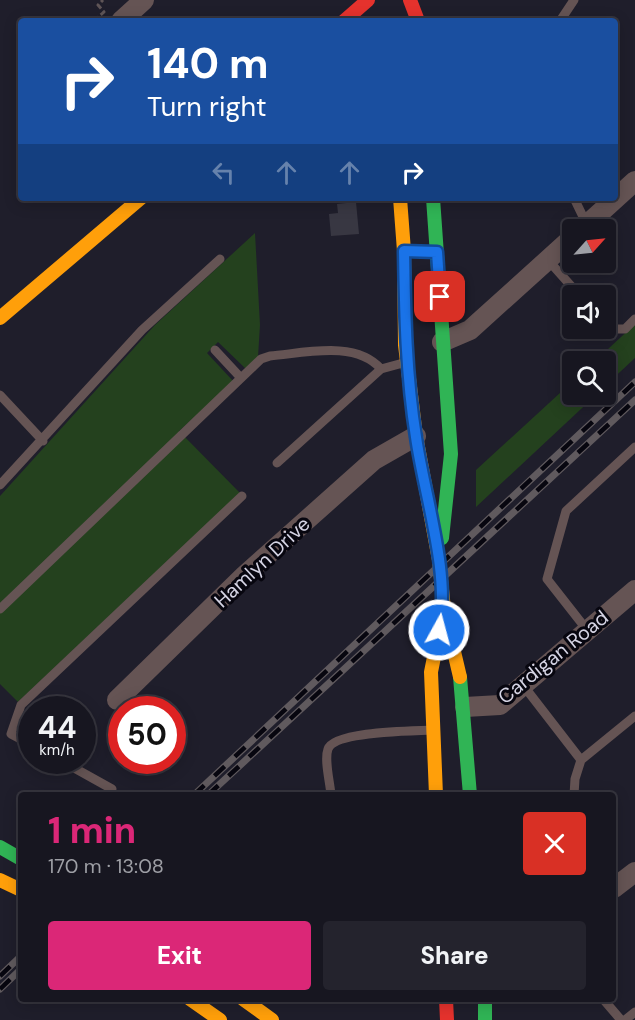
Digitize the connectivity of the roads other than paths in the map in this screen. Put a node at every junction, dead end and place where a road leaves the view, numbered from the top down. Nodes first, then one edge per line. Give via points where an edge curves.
1 (144, 0) edge
2 (410, 0) edge
3 (574, 0) edge
4 (364, 1) edge
5 (124, 18) edge
6 (347, 18) edge
7 (371, 18) edge
8 (417, 18) edge
9 (562, 18) edge
10 (635, 181) edge
11 (618, 196) edge
12 (137, 201) edge
13 (401, 201) edge
14 (433, 201) edge
15 (575, 201) edge
16 (613, 201) edge
17 (578, 219) edge
18 (592, 219) edge
19 (562, 247) edge
20 (220, 259) dead end
21 (548, 260) junction
22 (570, 285) edge
23 (0, 318) edge
24 (635, 320) edge
25 (616, 329) edge
26 (442, 342) junction
27 (215, 350) dead end
28 (407, 362) junction
29 (381, 369) junction
30 (242, 378) junction
31 (0, 395) edge
32 (416, 436) junction
33 (43, 441) junction
34 (635, 447) edge
35 (277, 463) dead end
36 (0, 485) edge
37 (242, 496) dead end
38 (439, 560) junction
39 (635, 590) edge
40 (0, 609) edge
41 (444, 609) junction
42 (587, 630) junction
43 (523, 685) junction
44 (31, 696) edge
45 (121, 696) edge
46 (465, 707) junction
47 (18, 715) edge
48 (635, 716) edge
49 (434, 730) junction
50 (18, 737) edge
51 (581, 760) junction
52 (85, 774) edge
53 (109, 792) edge
54 (331, 792) edge
55 (436, 792) edge
56 (470, 792) edge
57 (574, 792) edge
58 (0, 847) edge
59 (18, 857) edge
60 (635, 872) edge
61 (0, 880) edge
62 (616, 886) edge
63 (18, 889) edge
64 (247, 1002) edge
65 (446, 1002) edge
66 (485, 1002) edge
67 (606, 1002) edge
68 (199, 1006) edge
69 (635, 1012) edge
70 (220, 1020) edge
71 (272, 1020) edge
72 (447, 1020) edge
73 (485, 1020) edge
74 (623, 1020) edge

1 - 5 street
2 - 8 main road
3 - 9 lane
4 - 6 main road
4 - 7 main road
10 - 11 street
12 - 23 main road
13 - 28 main road via 410,251
14 - 26 main road via 431,252
15 - 17 lane
16 - 18 street
19 - 21 street
20 - 33 lane via 142,330
21 - 22 lane
21 - 26 street via 470,330
24 - 25 lane via 625,329
26 - 38 main road via 450,454
27 - 30 lane
28 - 29 lane
28 - 32 main road
29 - 30 lane via 361,353 311,353 261,359
29 - 35 lane
30 - 40 lane
31 - 33 lane
32 - 38 main road
32 - 45 street, Hamlyn Drive via 374,460 245,575
33 - 36 lane
34 - 42 lane via 566,511 547,579
37 - 44 lane
38 - 41 main road
39 - 42 street, Cardigan Road
41 - 46 main road
41 - 49 main road via 431,672
42 - 43 street, Cardigan Road
43 - 46 street, Cardigan Road via 500,705
43 - 51 lane
46 - 56 main road
47 - 50 lane via 12,734
48 - 51 lane
49 - 54 lane via 347,736 332,743 328,749
49 - 55 main road
51 - 57 lane
52 - 53 lane via 112,789
58 - 59 main road
60 - 62 street
61 - 63 main road
64 - 71 main road
65 - 72 main road
66 - 73 main road
67 - 74 lane
68 - 70 main road
69 - 74 lane

